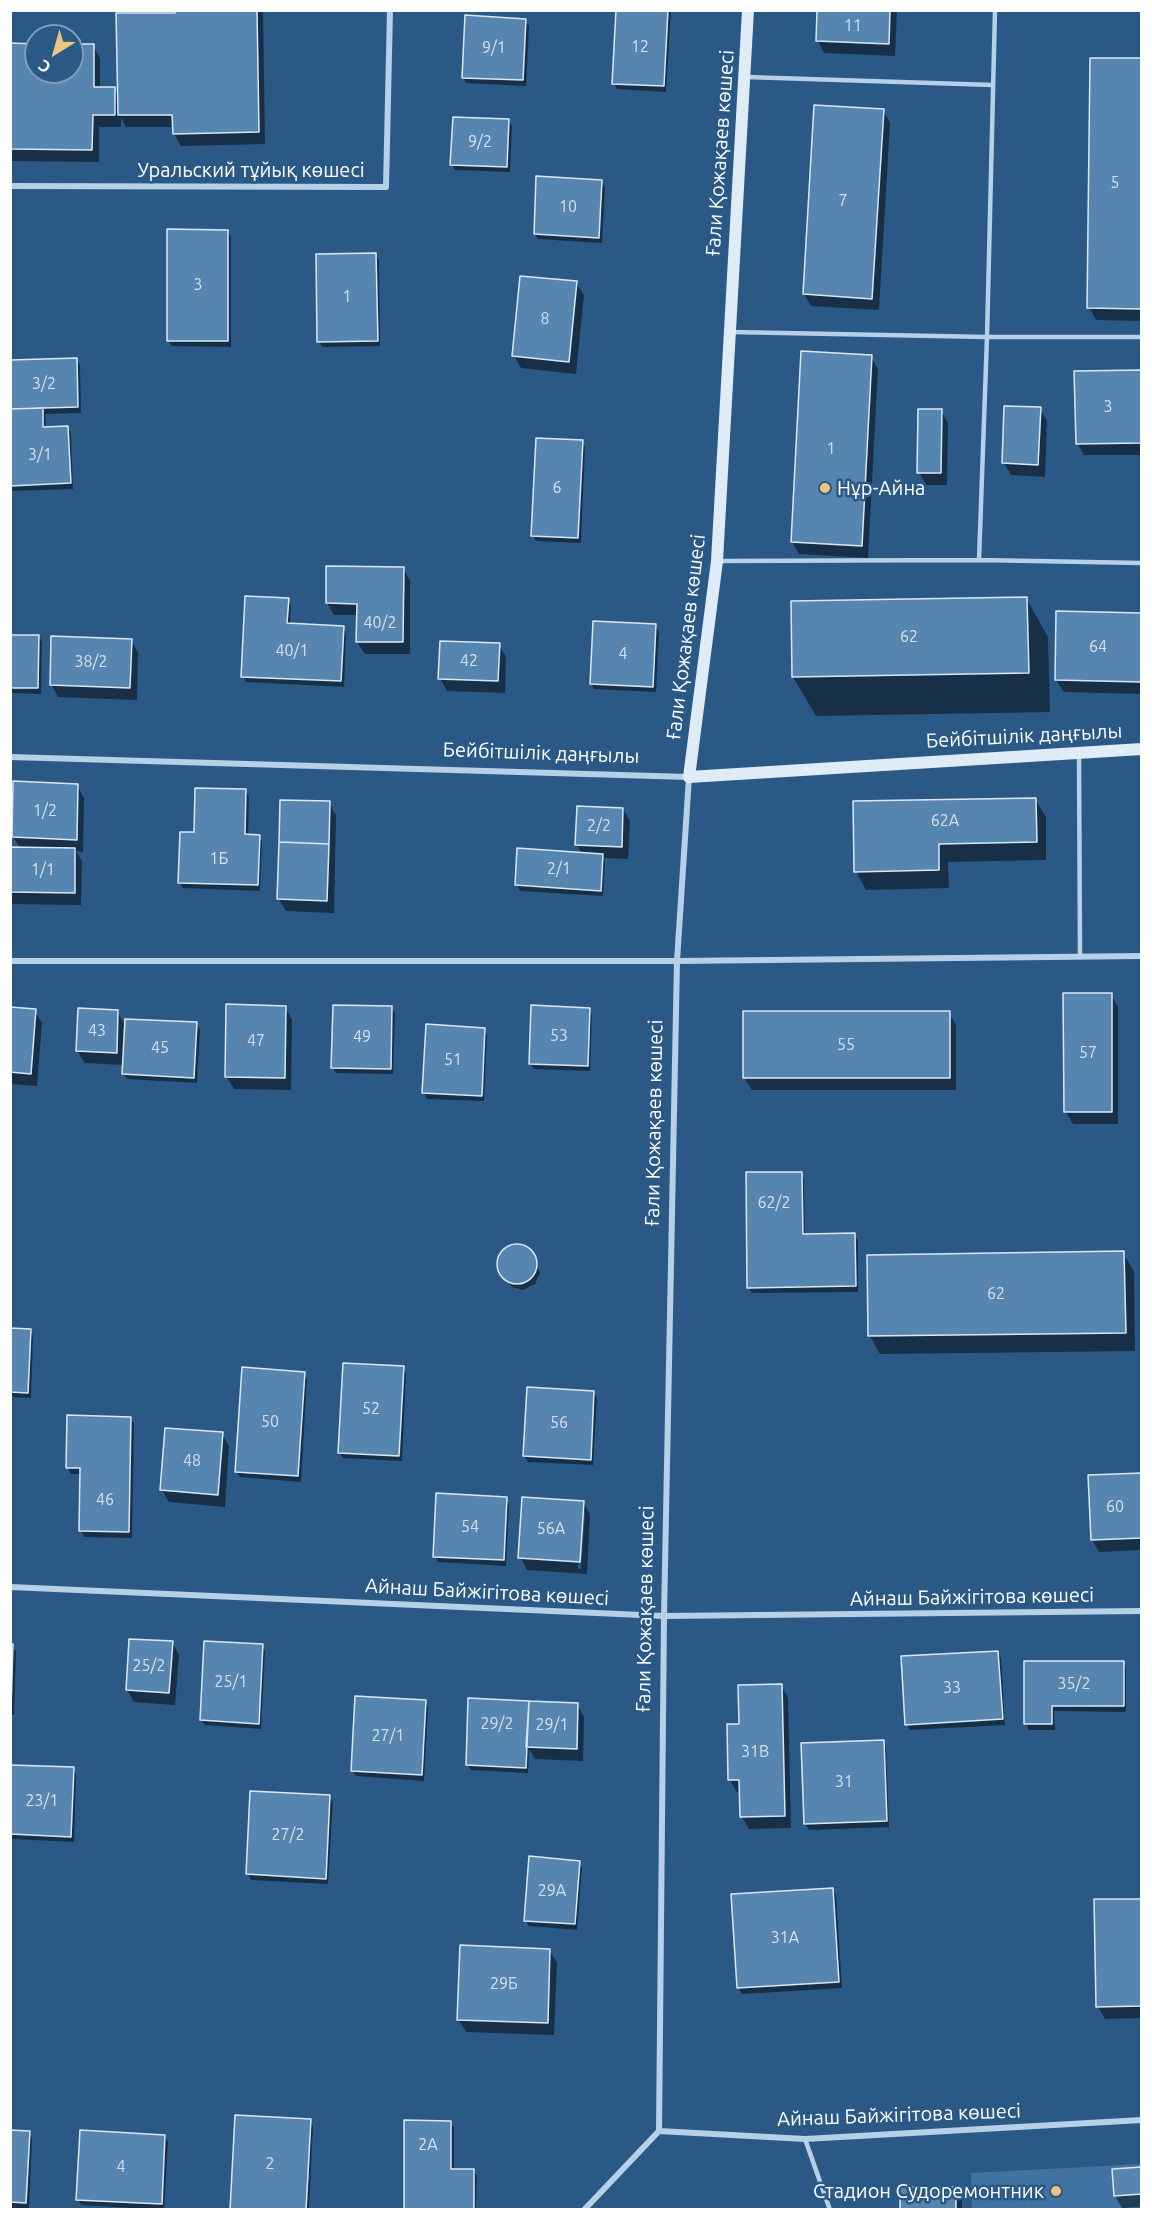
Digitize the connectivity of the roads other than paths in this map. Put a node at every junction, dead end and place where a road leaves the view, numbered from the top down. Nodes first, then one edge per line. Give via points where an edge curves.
1 (390, 10) edge
2 (748, 10) edge
3 (995, 10) edge
4 (745, 77) junction
5 (993, 86) junction
6 (10, 186) edge
7 (729, 332) junction
8 (1142, 337) edge
9 (987, 338) junction
10 (979, 560) junction
11 (717, 561) junction
12 (1142, 563) edge
13 (1142, 749) edge
14 (1079, 751) junction
15 (10, 757) edge
16 (689, 777) junction
17 (1142, 956) edge
18 (1080, 957) junction
19 (10, 961) edge
20 (677, 961) junction
21 (10, 1587) edge
22 (1142, 1611) edge
23 (664, 1616) junction
24 (1142, 2120) edge
25 (659, 2131) junction
26 (806, 2139) junction
27 (584, 2210) edge
28 (830, 2210) edge

1 - 6 street, Уральский тұйық көшесі via 386,187
2 - 4 street, Ғали Қожақаев көшесі
3 - 5 lane
4 - 5 lane
4 - 7 street, Ғали Қожақаев көшесі
5 - 9 lane
7 - 9 lane
7 - 11 street, Ғали Қожақаев көшесі
8 - 9 lane
9 - 10 lane
10 - 11 lane
10 - 12 lane
11 - 16 street, Ғали Қожақаев көшесі
13 - 14 street, Бейбітшілік даңғылы
14 - 16 street, Бейбітшілік даңғылы
14 - 18 lane
15 - 16 street, Бейбітшілік даңғылы
16 - 20 street, Ғали Қожақаев көшесі
17 - 18 street
18 - 20 street
19 - 20 street
20 - 23 street, Ғали Қожақаев көшесі
21 - 23 street, Айнаш Байжігітова көшесі
22 - 23 street, Айнаш Байжігітова көшесі
23 - 25 street, Ғали Қожақаев көшесі
24 - 26 street, Айнаш Байжігітова көшесі
25 - 26 street, Айнаш Байжігітова көшесі
25 - 27 street
26 - 28 lane

